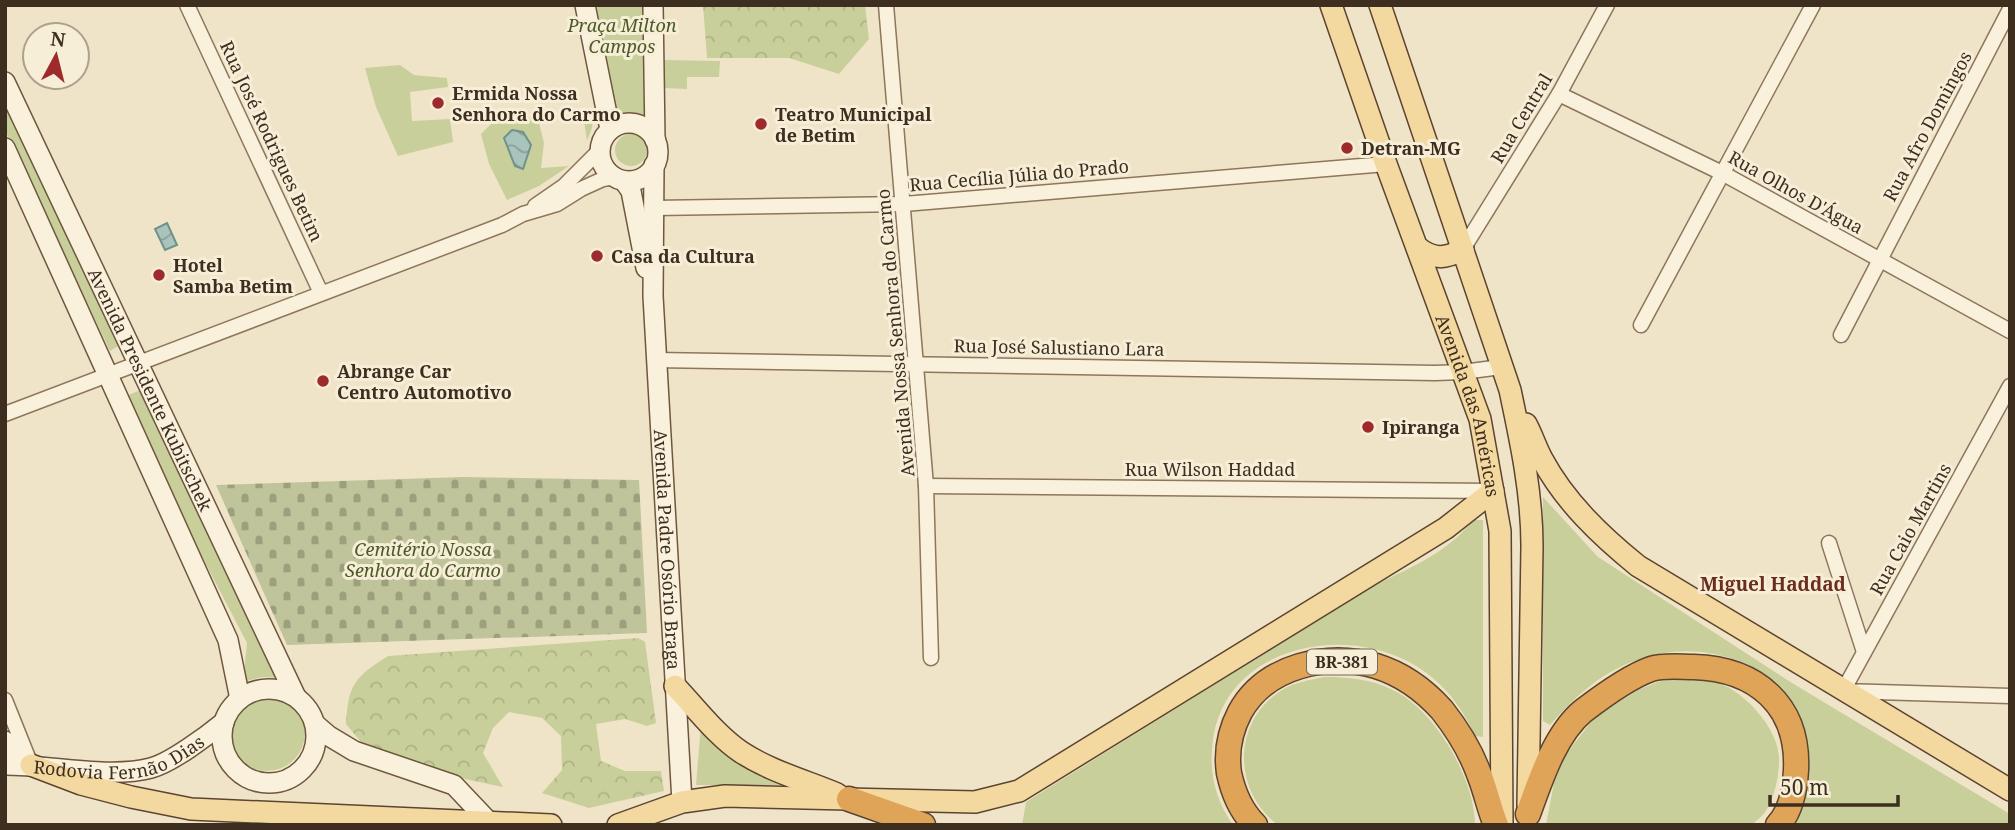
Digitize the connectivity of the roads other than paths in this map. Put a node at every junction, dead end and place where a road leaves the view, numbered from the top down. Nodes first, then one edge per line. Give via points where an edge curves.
1 (187, 5) edge
2 (585, 5) edge
3 (653, 5) edge
4 (887, 5) edge
5 (1331, 5) edge
6 (1607, 5) edge
7 (1814, 5) edge
8 (1382, 7) edge
9 (2010, 9) edge
10 (5, 82) edge
11 (1559, 94) junction
12 (610, 130) junction
13 (655, 140) junction
14 (5, 148) edge
15 (600, 150) junction
16 (1386, 164) junction
17 (654, 166) junction
18 (1722, 173) junction
19 (620, 179) junction
20 (904, 204) junction
21 (655, 208) junction
22 (523, 215) junction
23 (1417, 247) junction
24 (1464, 249) junction
25 (1879, 260) junction
26 (321, 293) junction
27 (653, 296) junction
28 (1641, 325) dead end
29 (2010, 331) edge
30 (1841, 335) dead end
31 (655, 360) junction
32 (139, 363) junction
33 (916, 364) junction
34 (1501, 367) junction
35 (1463, 372) junction
36 (108, 376) junction
37 (2010, 386) edge
38 (1510, 390) junction
39 (5, 414) edge
40 (926, 486) junction
41 (1493, 491) junction
42 (1829, 543) dead end
43 (1864, 652) junction
44 (931, 658) dead end
45 (675, 686) junction
46 (1843, 691) junction
47 (2010, 696) edge
48 (296, 697) junction
49 (240, 699) junction
50 (5, 700) edge
51 (224, 722) junction
52 (315, 724) junction
53 (5, 741) edge
54 (5, 765) edge
55 (31, 765) junction
56 (2010, 790) edge
57 (849, 799) junction
58 (681, 802) junction
59 (1528, 819) edge
60 (489, 822) junction
61 (551, 825) edge
62 (618, 825) edge
63 (923, 825) edge
64 (1255, 825) edge
65 (1496, 825) edge
66 (1502, 825) edge
67 (1778, 825) edge

1 - 26 street, Rua José Rodrigues Betim
2 - 12 main road
3 - 13 main road
4 - 20 street, Avenida Nossa Senhora do Carmo
5 - 16 main road, Avenida das Américas
6 - 11 street, Rua Central
7 - 18 street
8 - 24 main road, Avenida das Américas
9 - 25 street, Rua Afro Domingos
10 - 32 main road, Avenida Presidente Kubitschek
11 - 18 street, Rua Olhos D'Água
11 - 24 street, Rua Central
12 - 13 main road via 624,123 639,124
12 - 15 main road
13 - 17 main road
14 - 36 main road, Avenida Presidente Kubitschek
15 - 19 main road via 603,166
15 - 22 street via 564,186
16 - 20 street, Rua Cecília Júlia do Prado
16 - 23 main road, Avenida das Américas
17 - 19 main road via 644,176
17 - 21 main road, Avenida Padre Osório Braga
18 - 25 street, Rua Olhos D'Água
18 - 28 street
19 - 22 street via 603,179 557,204
19 - 27 main road, Avenida Padre Osório Braga via 631,191
20 - 21 street, Rua Cecília Júlia do Prado
20 - 33 street, Avenida Nossa Senhora do Carmo
21 - 27 main road, Avenida Padre Osório Braga
22 - 26 street
23 - 24 main road via 1439,258
23 - 35 main road, Avenida das Américas
24 - 34 main road, Avenida das Américas
25 - 29 street, Rua Olhos D'Água
25 - 30 street, Rua Afro Domingos
26 - 32 street
27 - 31 main road, Avenida Padre Osório Braga
31 - 33 street, Rua José Salustiano Lara
31 - 45 main road, Avenida Padre Osório Braga
32 - 36 street
32 - 48 main road, Avenida Presidente Kubitschek
33 - 35 street, Rua José Salustiano Lara
33 - 40 street, Avenida Nossa Senhora do Carmo
34 - 35 street, Rua José Salustiano Lara
34 - 38 main road, Avenida das Américas
35 - 41 main road, Avenida das Américas via 1480,419
36 - 39 street
36 - 49 main road, Avenida Presidente Kubitschek via 228,640
37 - 43 street, Rua Caio Martins
38 - 46 main road via 1542,459 1602,538 1638,566
38 - 59 main road, Avenida das Américas via 1532,507
40 - 41 street, Rua Wilson Haddad
40 - 44 street, Avenida Nossa Senhora do Carmo
41 - 57 main road via 1446,528 1019,791 975,802
41 - 66 main road, Avenida das Américas via 1500,531
42 - 43 street
43 - 46 street, Rua Caio Martins
45 - 57 main road via 740,751
45 - 58 main road, Avenida Padre Osório Braga
46 - 47 street
46 - 56 main road
48 - 49 main road via 267,689
48 - 52 main road
49 - 51 main road
50 - 55 street
51 - 52 main road via 222,737 230,760 260,782 276,782 304,768 313,755
51 - 55 main road, Rodovia Fernão Dias via 152,768 117,772
52 - 60 main road via 354,751 454,785
53 - 55 main road
54 - 55 main road, Rodovia Fernão Dias
55 - 60 main road via 106,791 191,809
57 - 58 main road via 725,796
57 - 63 highway
58 - 62 main road
59 - 67 highway via 1543,774 1560,740 1581,713 1652,668 1706,668 1729,671 1749,681 1771,695 1787,715 1795,743 1795,789
60 - 61 main road
64 - 65 highway, BR-381 via 1231,784 1232,732 1245,704 1259,688 1295,667 1322,662 1377,667 1425,692 1464,742

